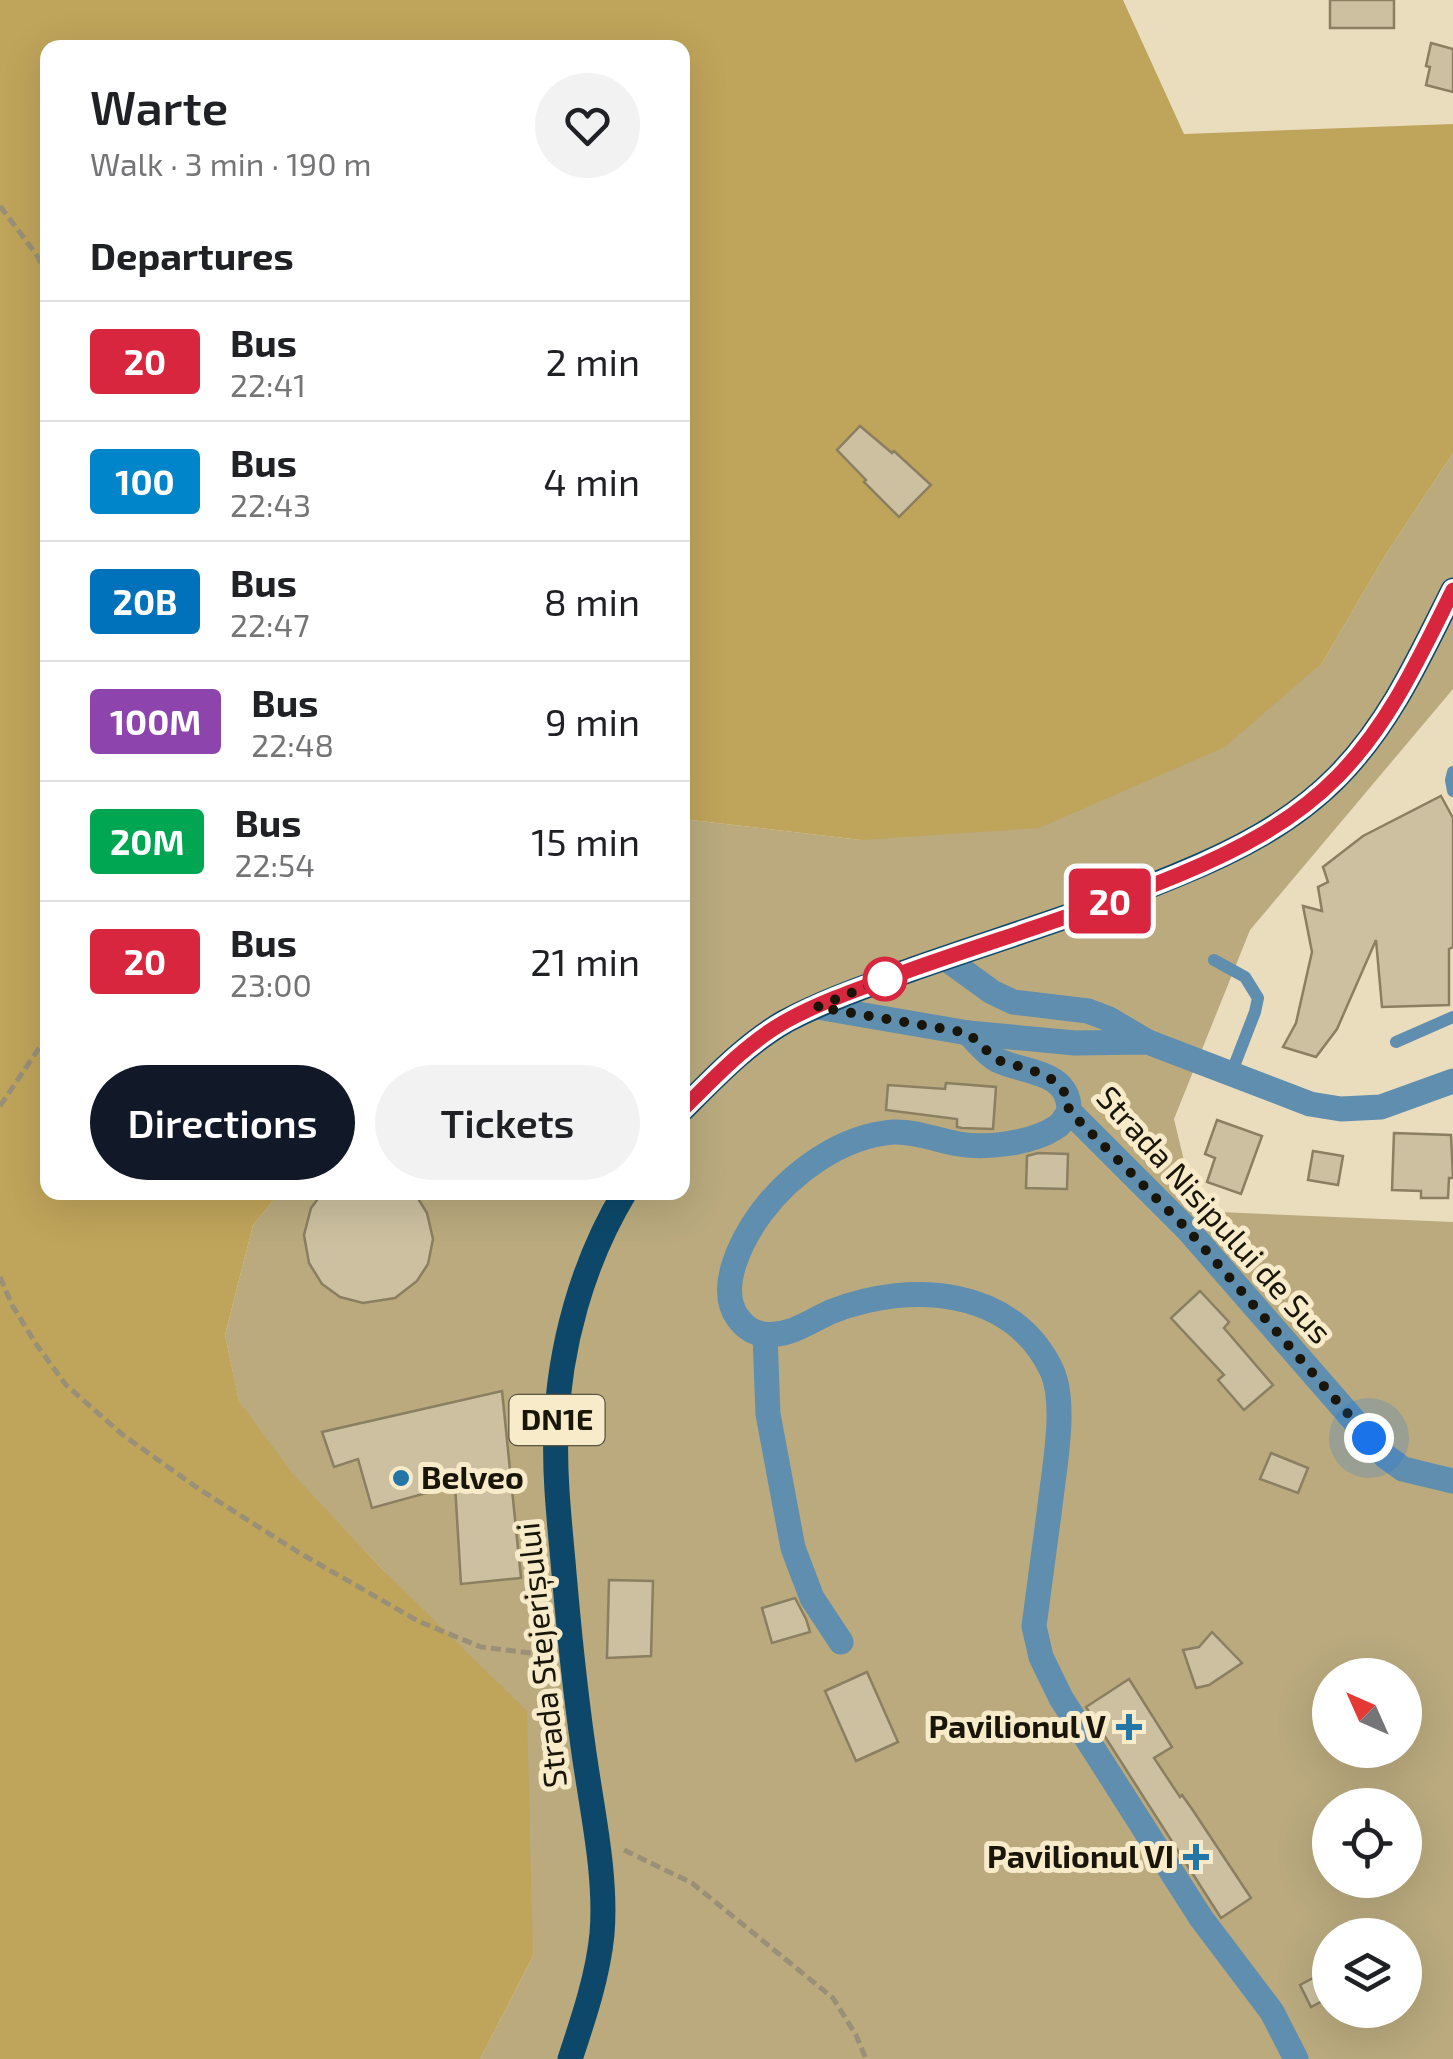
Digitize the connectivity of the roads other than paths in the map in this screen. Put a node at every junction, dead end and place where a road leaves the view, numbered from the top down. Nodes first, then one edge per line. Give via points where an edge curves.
1 (1453, 590) edge
2 (1453, 772) edge
3 (1453, 790) edge
4 (946, 958) junction
5 (1214, 960) dead end
6 (817, 1007) junction
7 (1453, 1017) edge
8 (968, 1033) junction
9 (1148, 1042) junction
10 (1396, 1042) dead end
11 (1231, 1074) junction
12 (1453, 1081) edge
13 (690, 1102) edge
14 (1069, 1111) junction
15 (622, 1200) edge
16 (765, 1335) junction
17 (1453, 1481) edge
18 (840, 1642) dead end
19 (570, 2059) edge
20 (1296, 2059) edge

1 - 4 main road via 1393,708 1365,747 1294,815 1158,884
2 - 3 lane
4 - 6 main road
4 - 9 street via 1013,1002 1088,1011
5 - 11 lane via 1245,977 1258,998
6 - 8 street
6 - 13 main road via 743,1052
7 - 10 lane
8 - 9 street
8 - 14 street, Strada Nisipului de Sus via 997,1060 1053,1080 1067,1095
9 - 11 street
11 - 12 street via 1341,1110 1381,1107
14 - 16 street via 1054,1130 1005,1144 888,1132 806,1167 758,1216 734,1265 734,1312
14 - 17 street, Strada Nisipului de Sus via 1189,1231 1385,1456 1403,1470
15 - 19 main road, Strada Stejerișului / DN1E via 594,1250 577,1302 556,1429 570,1659 596,1837 602,1935
16 - 18 street via 768,1414 792,1548
16 - 20 street via 798,1329 866,1300 943,1295 981,1304 1014,1322 1040,1352 1054,1374 1059,1433 1034,1626 1041,1657

